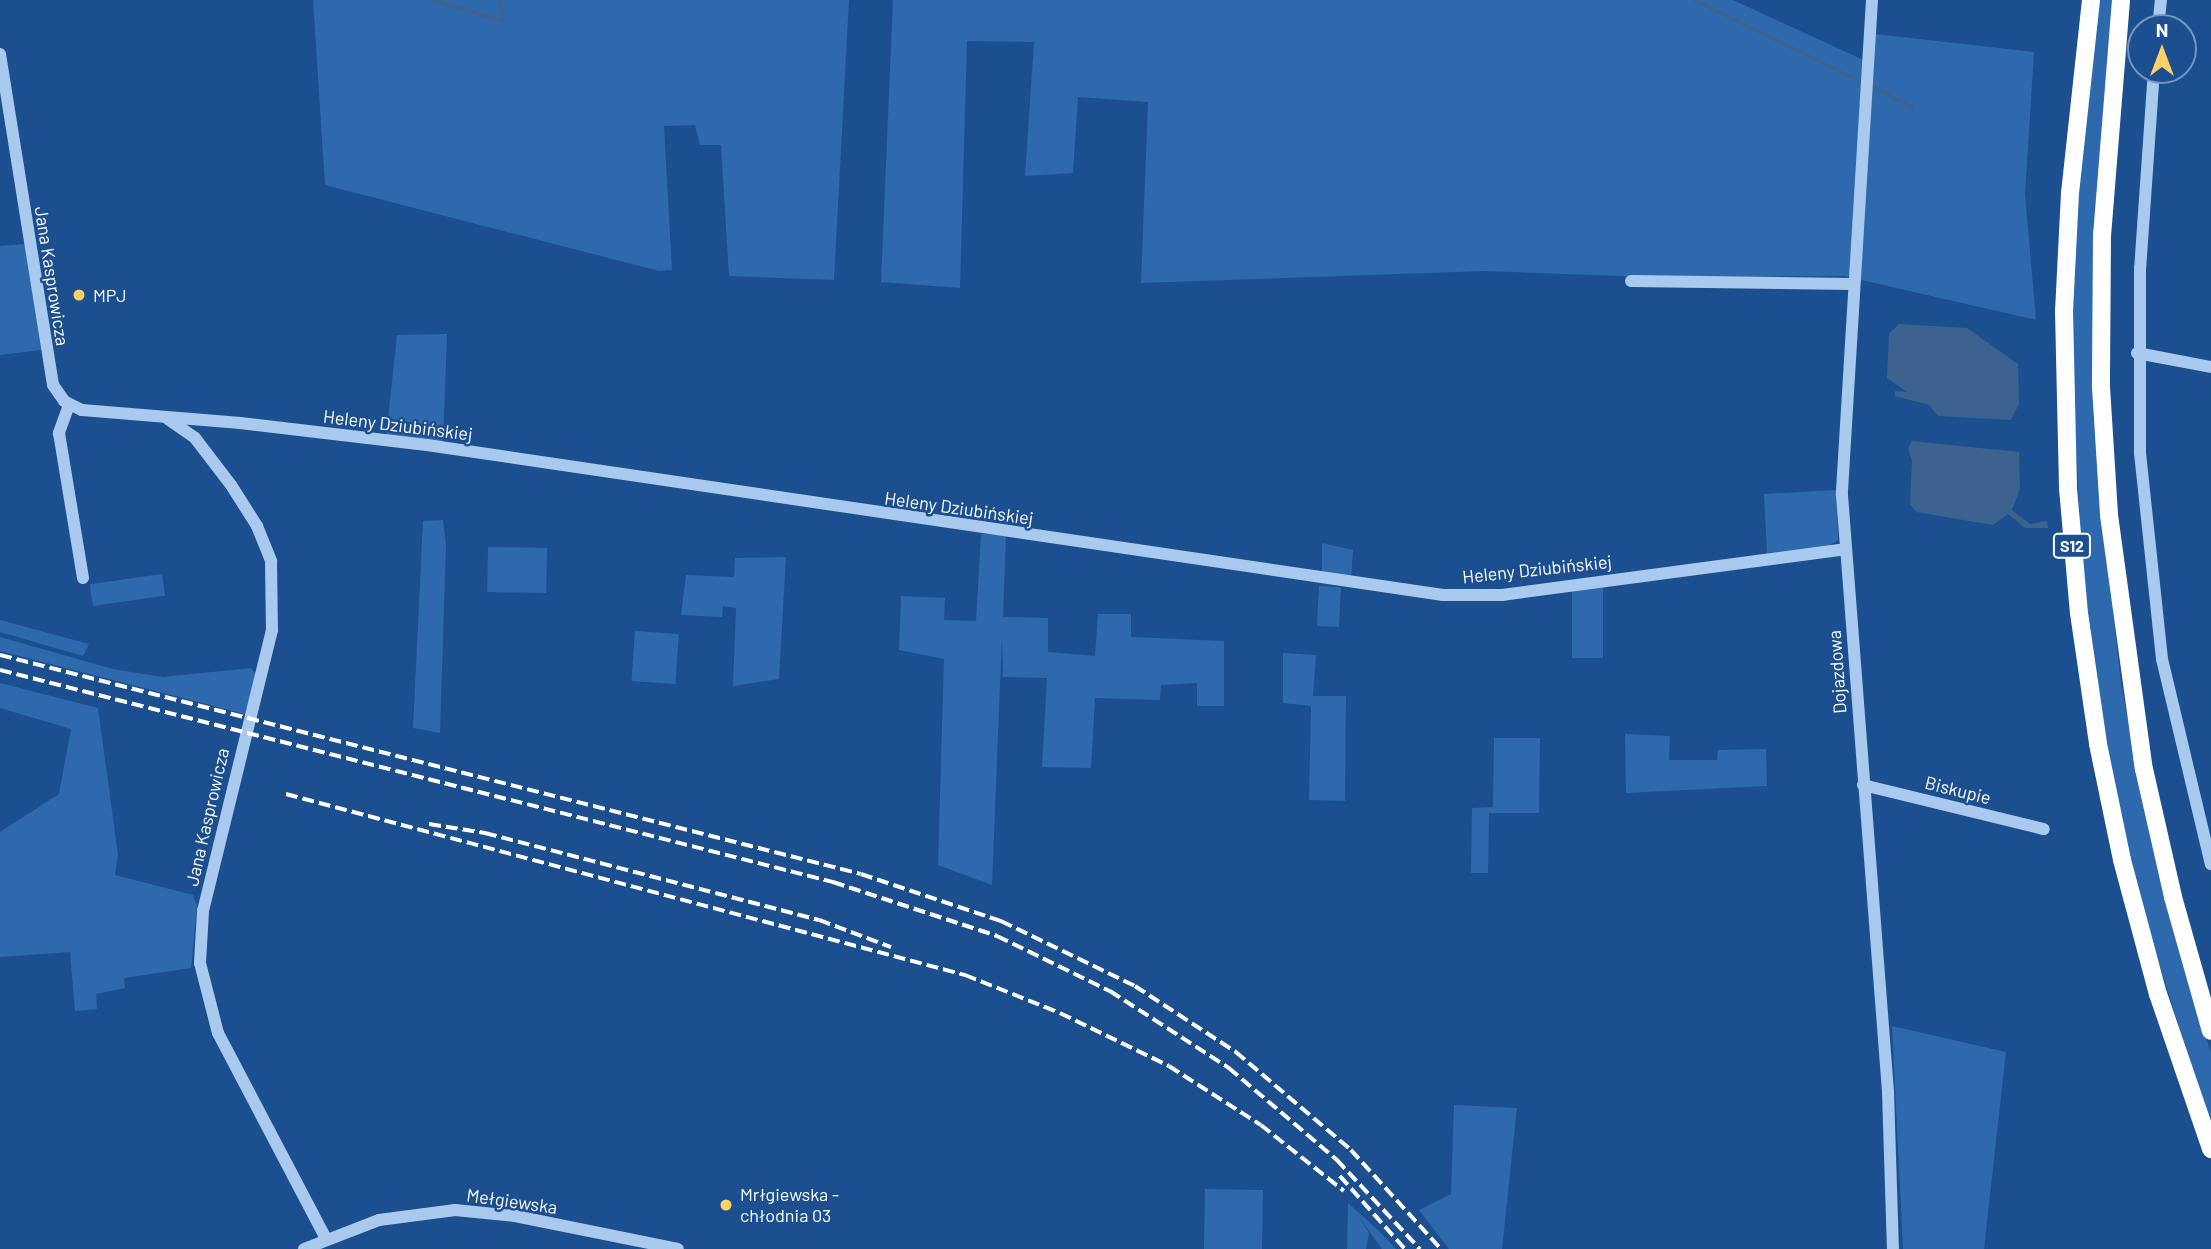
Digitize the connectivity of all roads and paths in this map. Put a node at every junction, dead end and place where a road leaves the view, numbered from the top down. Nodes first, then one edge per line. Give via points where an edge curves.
1 (1872, 0) edge
2 (2091, 0) edge
3 (2121, 0) edge
4 (0, 54) edge
5 (2153, 84) edge
6 (1631, 281) dead end
7 (1852, 284) junction
8 (2137, 353) junction
9 (2211, 367) edge
10 (69, 405) junction
11 (164, 418) junction
12 (219, 421) junction
13 (201, 444) junction
14 (1845, 549) junction
15 (83, 578) dead end
16 (1863, 785) junction
17 (2044, 829) dead end
18 (2211, 864) edge
19 (2211, 1031) edge
20 (2211, 1149) edge
21 (327, 1239) junction
22 (304, 1249) edge
23 (678, 1249) edge
24 (1893, 1249) edge

1 - 7 street, Dojazdowa
2 - 20 highway, S12 via 2072,166 2064,311 2066,463 2079,613 2098,744 2122,860 2158,994
3 - 19 highway, S12 via 2102,234 2101,387 2109,515 2144,769 2175,908
4 - 10 street, Jana Kasprowicza via 51,379 55,391
5 - 8 street
6 - 7 street
7 - 14 street, Dojazdowa via 1842,482
8 - 9 street
8 - 18 street via 2140,453 2160,645
10 - 11 street, Heleny Dziubińskiej
10 - 15 street via 59,433
11 - 12 street, Heleny Dziubińskiej
11 - 13 street, Jana Kasprowicza
12 - 13 street via 206,428
12 - 14 street, Heleny Dziubińskiej via 427,445 1429,594 1502,595
13 - 21 street, Jana Kasprowicza via 262,535 271,561 275,600 265,665 203,911 202,976 218,1033
14 - 16 street, Dojazdowa
16 - 17 street, Biskupie
16 - 24 street, Dojazdowa via 1888,1092
21 - 22 street, Mełgiewska
21 - 23 street, Mełgiewska via 394,1217 470,1211

